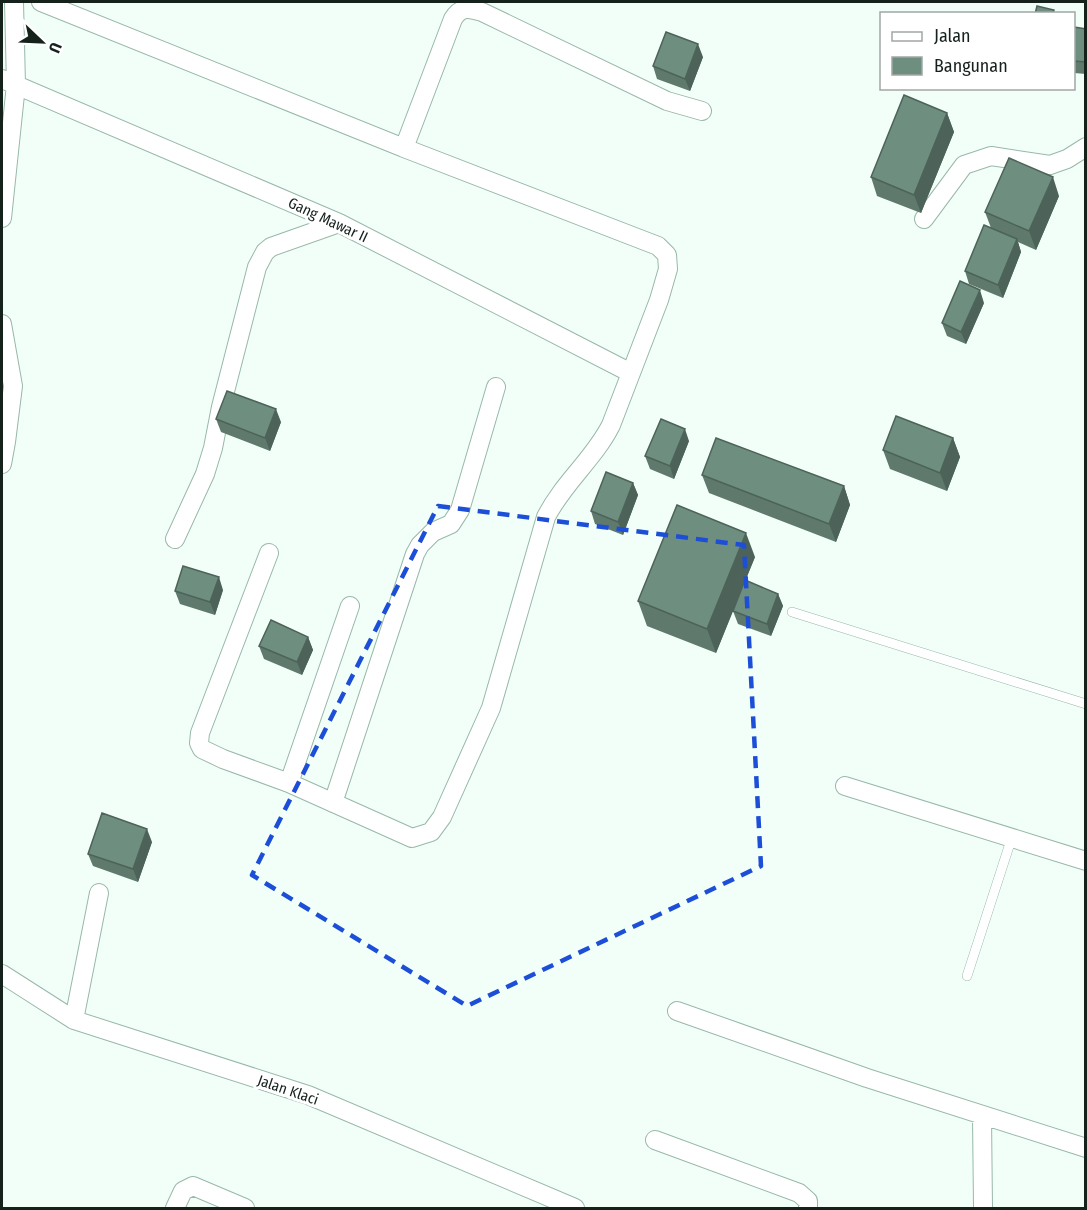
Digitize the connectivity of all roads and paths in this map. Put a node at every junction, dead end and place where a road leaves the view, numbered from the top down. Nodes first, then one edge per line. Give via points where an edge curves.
1 (15, 2) edge
2 (41, 2) edge
3 (9, 82) edge
4 (702, 111) dead end
5 (1086, 147) edge
6 (404, 148) junction
7 (2, 218) edge
8 (924, 219) dead end
9 (339, 223) junction
10 (2, 324) edge
11 (631, 373) junction
12 (496, 387) dead end
13 (2, 464) edge
14 (175, 539) dead end
15 (269, 553) dead end
16 (350, 606) dead end
17 (792, 612) dead end
18 (1086, 704) edge
19 (290, 783) junction
20 (845, 786) dead end
21 (333, 802) junction
22 (1012, 837) junction
23 (1086, 861) edge
24 (99, 893) dead end
25 (2, 975) edge
26 (967, 976) dead end
27 (677, 1011) dead end
28 (74, 1020) junction
29 (982, 1116) junction
30 (655, 1140) dead end
31 (1086, 1148) edge
32 (175, 1209) edge
33 (244, 1209) edge
34 (575, 1209) edge
35 (808, 1209) edge
36 (983, 1209) edge

1 - 3 street
2 - 6 street
3 - 7 street
3 - 9 street, Gang Mawar II
4 - 6 street via 667,101 482,12 464,9 453,19
5 - 8 street via 1050,165 991,156 964,165
6 - 11 street via 664,250 669,260 660,300
9 - 11 street, Gang Mawar II
9 - 14 street via 271,247 257,267 213,448
10 - 13 street via 13,386
11 - 21 street via 602,443 546,518 491,708 437,826 412,838
12 - 21 street via 460,510 451,524 420,544 416,554
15 - 19 street via 200,734 200,743 207,753
16 - 19 street
17 - 18 lane
19 - 21 street
20 - 22 street
22 - 23 street
22 - 26 lane
24 - 28 street
25 - 28 street, Jalan Klaci
27 - 29 street
28 - 34 street, Jalan Klaci via 308,1095
29 - 31 street
29 - 36 street
30 - 35 street via 800,1193 808,1201
32 - 33 street via 183,1191 193,1186

